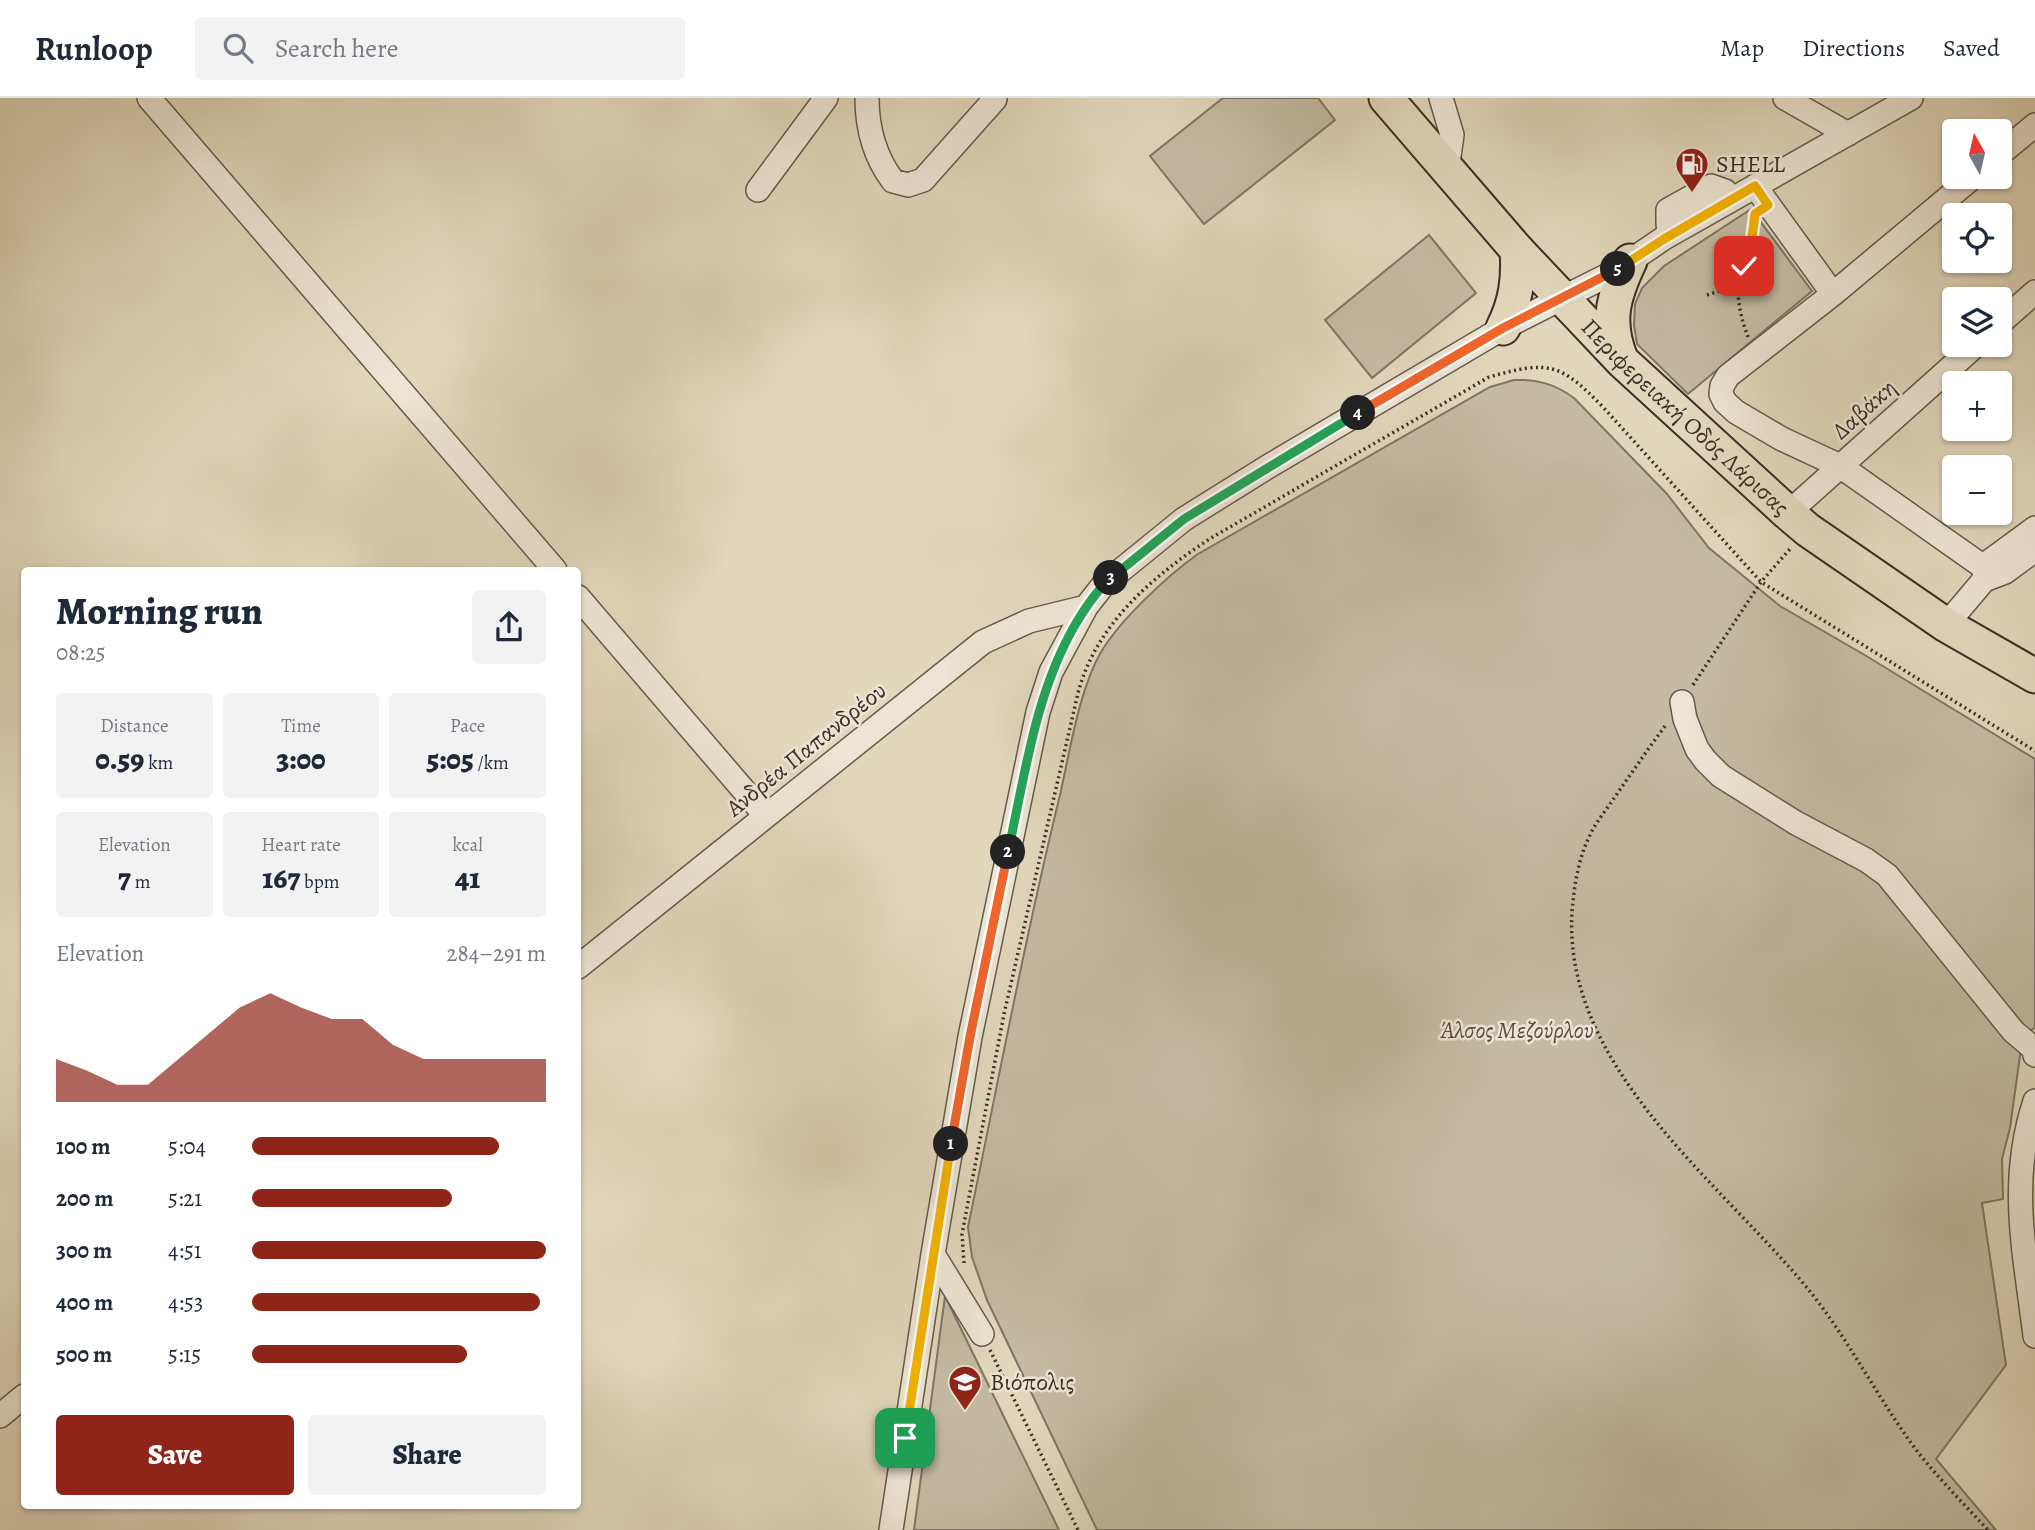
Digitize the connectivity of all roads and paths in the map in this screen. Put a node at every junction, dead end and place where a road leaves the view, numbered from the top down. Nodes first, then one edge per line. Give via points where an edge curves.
1 (149, 98) edge
2 (826, 98) edge
3 (867, 98) edge
4 (1386, 98) edge
5 (1441, 98) edge
6 (1785, 98) edge
7 (1911, 98) edge
8 (995, 99) edge
9 (2035, 125) edge
10 (1848, 134) junction
11 (2012, 144) edge
12 (1447, 170) junction
13 (1755, 186) junction
14 (1959, 189) edge
15 (758, 190) dead end
16 (1725, 191) dead end
17 (1768, 205) junction
18 (1668, 224) dead end
19 (1517, 250) junction
20 (1750, 253) junction
21 (1630, 261) junction
22 (1773, 265) dead end
23 (1738, 285) junction
24 (2035, 292) edge
25 (1833, 294) junction
26 (1707, 295) dead end
27 (1564, 298) junction
28 (2012, 312) edge
29 (1503, 328) junction
30 (1759, 353) junction
31 (1963, 357) edge
32 (1622, 361) junction
33 (1840, 466) junction
34 (1788, 513) junction
35 (2035, 528) edge
36 (2035, 550) edge
37 (552, 567) edge
38 (1984, 574) junction
39 (581, 600) edge
40 (1086, 607) junction
41 (1946, 625) junction
42 (2035, 676) edge
43 (1682, 702) dead end
44 (2035, 751) edge
45 (765, 815) junction
46 (1590, 834) dead end
47 (581, 965) edge
48 (2035, 1051) edge
49 (2035, 1101) edge
50 (933, 1254) junction
51 (964, 1267) dead end
52 (982, 1334) joint
53 (2035, 1336) edge
54 (21, 1398) edge
55 (0, 1416) edge
56 (891, 1530) edge
57 (1079, 1530) edge
58 (1988, 1530) edge

1 - 37 street
2 - 15 street
3 - 8 street via 872,139 882,167 893,181 908,185 923,180
4 - 12 highway, Περιφερειακή Οδός Λάρισας
5 - 12 street via 1452,135
6 - 10 street
7 - 10 street
9 - 11 street
10 - 13 street
12 - 19 highway, Περιφερειακή Οδός Λάρισας
13 - 17 street
13 - 21 street
14 - 25 street
16 - 18 street via 1711,186 1668,210
17 - 20 path via 1755,214
17 - 25 street
19 - 27 highway, Περιφερειακή Οδός Λάρισας
19 - 29 highway via 1516,293
20 - 22 path
20 - 23 path
21 - 27 street
21 - 32 highway via 1612,313 1613,339
23 - 26 path
23 - 30 path via 1744,327
24 - 28 street
25 - 30 street
27 - 29 street
27 - 32 highway, Περιφερειακή Οδός Λάρισας
29 - 40 street via 1184,519 1104,584
30 - 33 street via 1728,376 1721,394 1725,402 1782,439
31 - 33 street, Δαβάκη
32 - 34 highway, Περιφερειακή Οδός Λάρισας
33 - 34 street, Δαβάκη
33 - 38 street
34 - 41 highway, Περιφερειακή Οδός Λάρισας
35 - 38 street via 1990,561
36 - 38 street via 2004,572
38 - 41 street
39 - 45 street
40 - 45 street, Ανδρέα Παπανδρέου via 1029,621 983,642
40 - 50 street via 1051,672 1038,712 970,1037
41 - 42 highway, Περιφερειακή Οδός Λάρισας
43 - 48 street via 1691,737 1721,776 1887,875 2012,1031
44 - 51 path via 1761,582 1566,373 1525,366 1489,377 1174,562 1136,597 1093,650 1078,693 1004,1014 962,1234
45 - 47 street, Ανδρέα Παπανδρέου
46 - 58 path via 1576,877 1572,946 1583,998 1605,1048 1656,1122 1800,1278 1915,1447
49 - 53 street via 2019,1181
50 - 52 street
50 - 56 street
52 - 57 path
54 - 55 street

